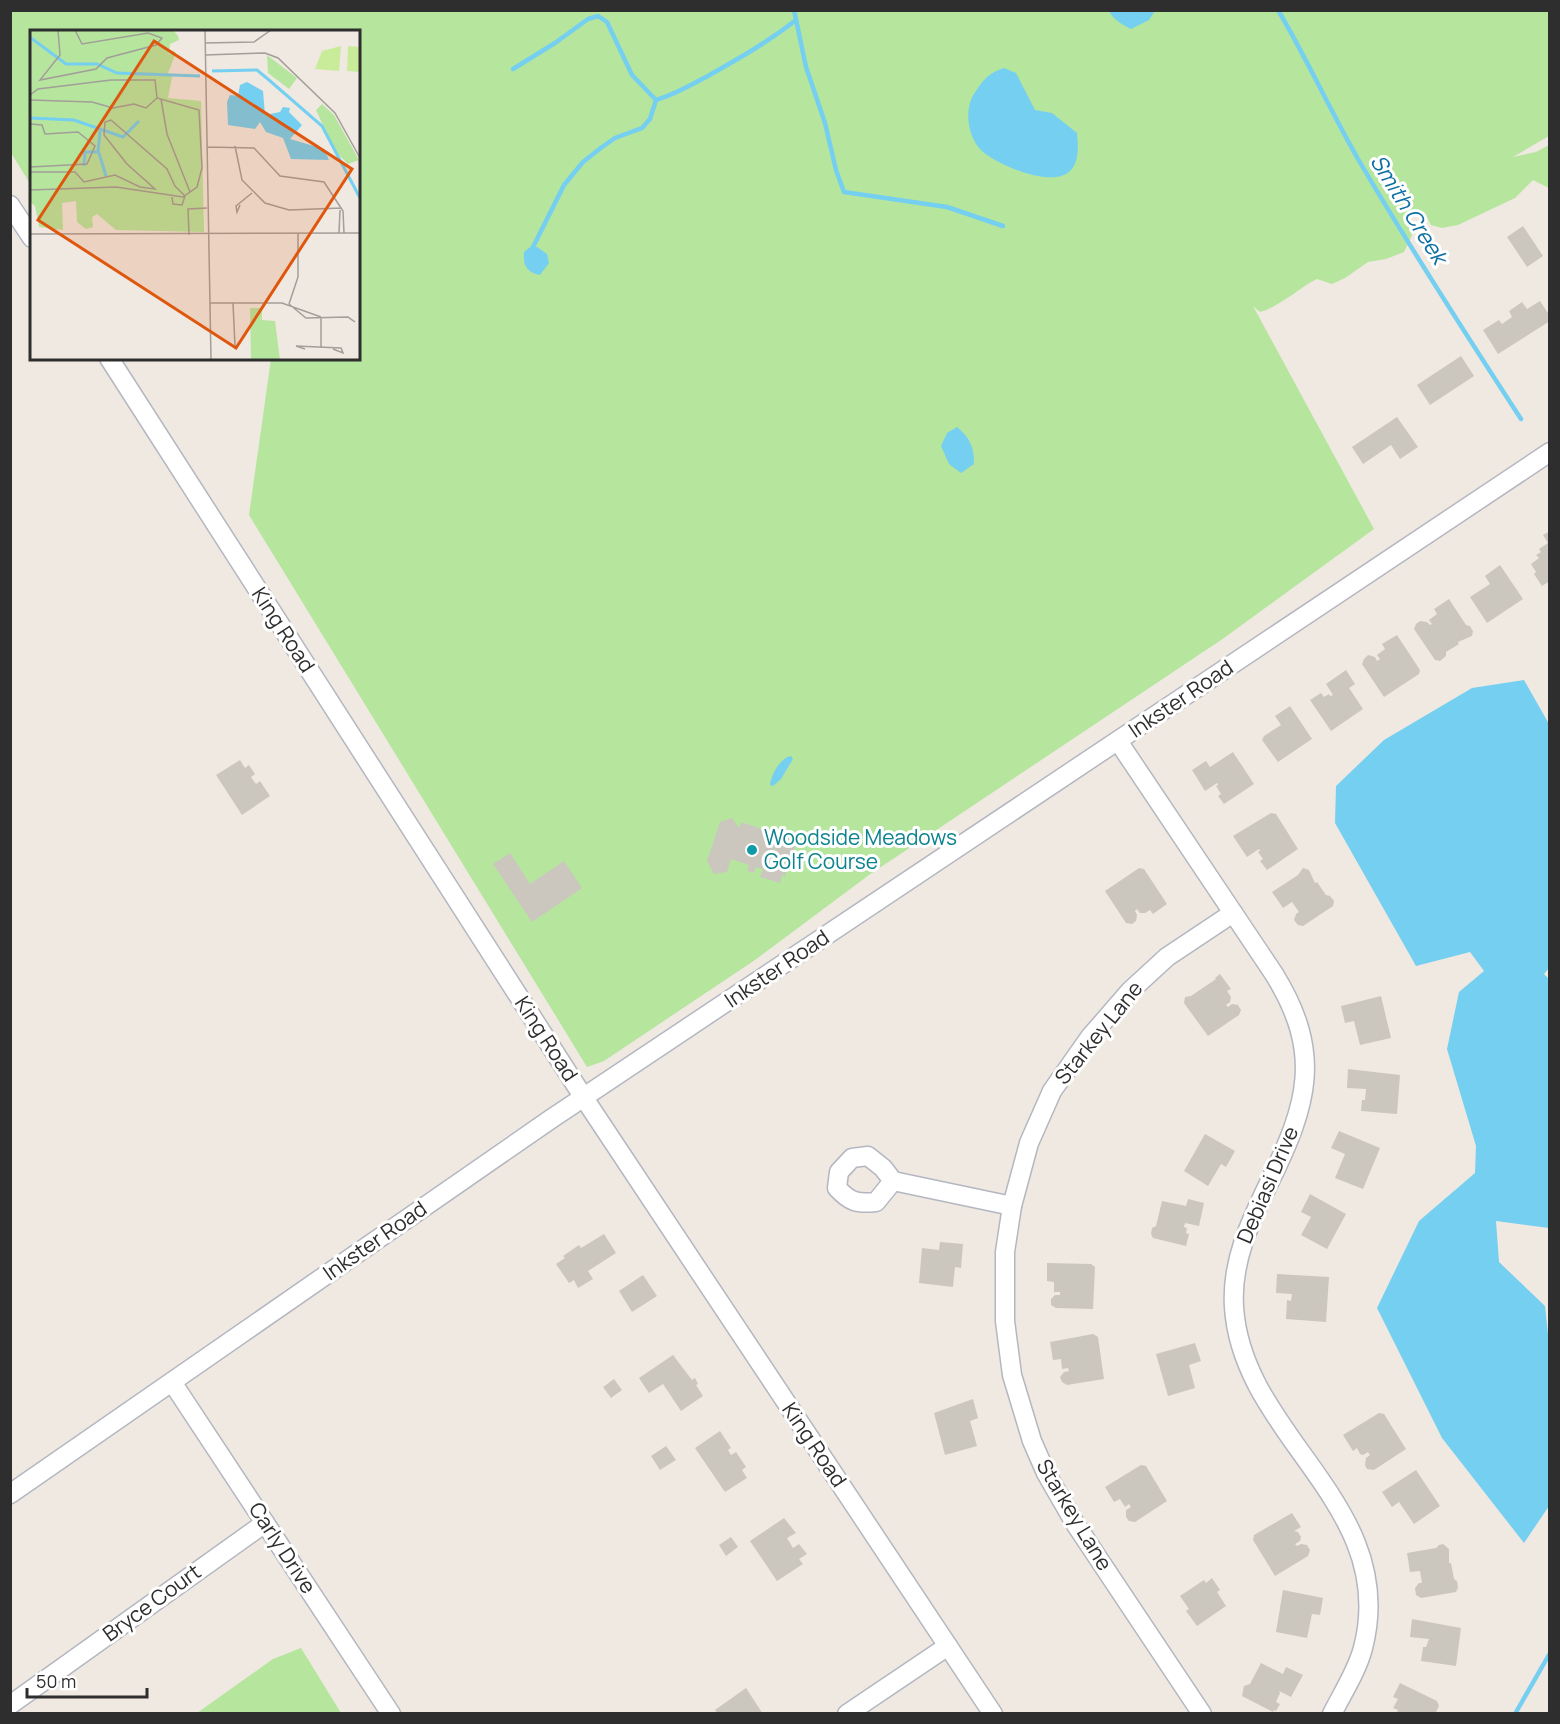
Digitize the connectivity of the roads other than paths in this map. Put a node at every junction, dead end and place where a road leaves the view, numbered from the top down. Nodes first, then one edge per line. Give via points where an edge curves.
1 (10, 205) edge
2 (30, 235) edge
3 (110, 360) edge
4 (1550, 452) edge
5 (1118, 741) junction
6 (1233, 913) junction
7 (584, 1098) junction
8 (893, 1181) dead end
9 (1012, 1206) junction
10 (172, 1382) junction
11 (10, 1494) edge
12 (265, 1522) junction
13 (948, 1646) junction
14 (10, 1705) edge
15 (391, 1713) edge
16 (847, 1713) edge
17 (993, 1713) edge
18 (1202, 1713) edge
19 (1332, 1713) edge

1 - 2 street
3 - 7 street, King Road
4 - 5 street, Inkster Road
5 - 6 street, Debiasi Drive
5 - 7 street, Inkster Road
6 - 9 street, Starkey Lane via 1167,957 1090,1038 1052,1091 1029,1143
6 - 19 street, Debiasi Drive via 1286,992 1304,1052 1304,1091 1292,1135 1253,1215 1238,1258 1234,1308 1241,1348 1259,1389 1340,1508 1363,1561 1368,1605 1363,1648
7 - 10 street, Inkster Road
7 - 13 street, King Road
8 - 9 street
9 - 18 street, Starkey Lane via 1005,1252 1005,1321 1012,1375 1032,1441 1076,1526
10 - 11 street, Inkster Road
10 - 12 street, Carly Drive
12 - 14 street, Bryce Court
12 - 15 street, Carly Drive
13 - 16 street
13 - 17 street, King Road

